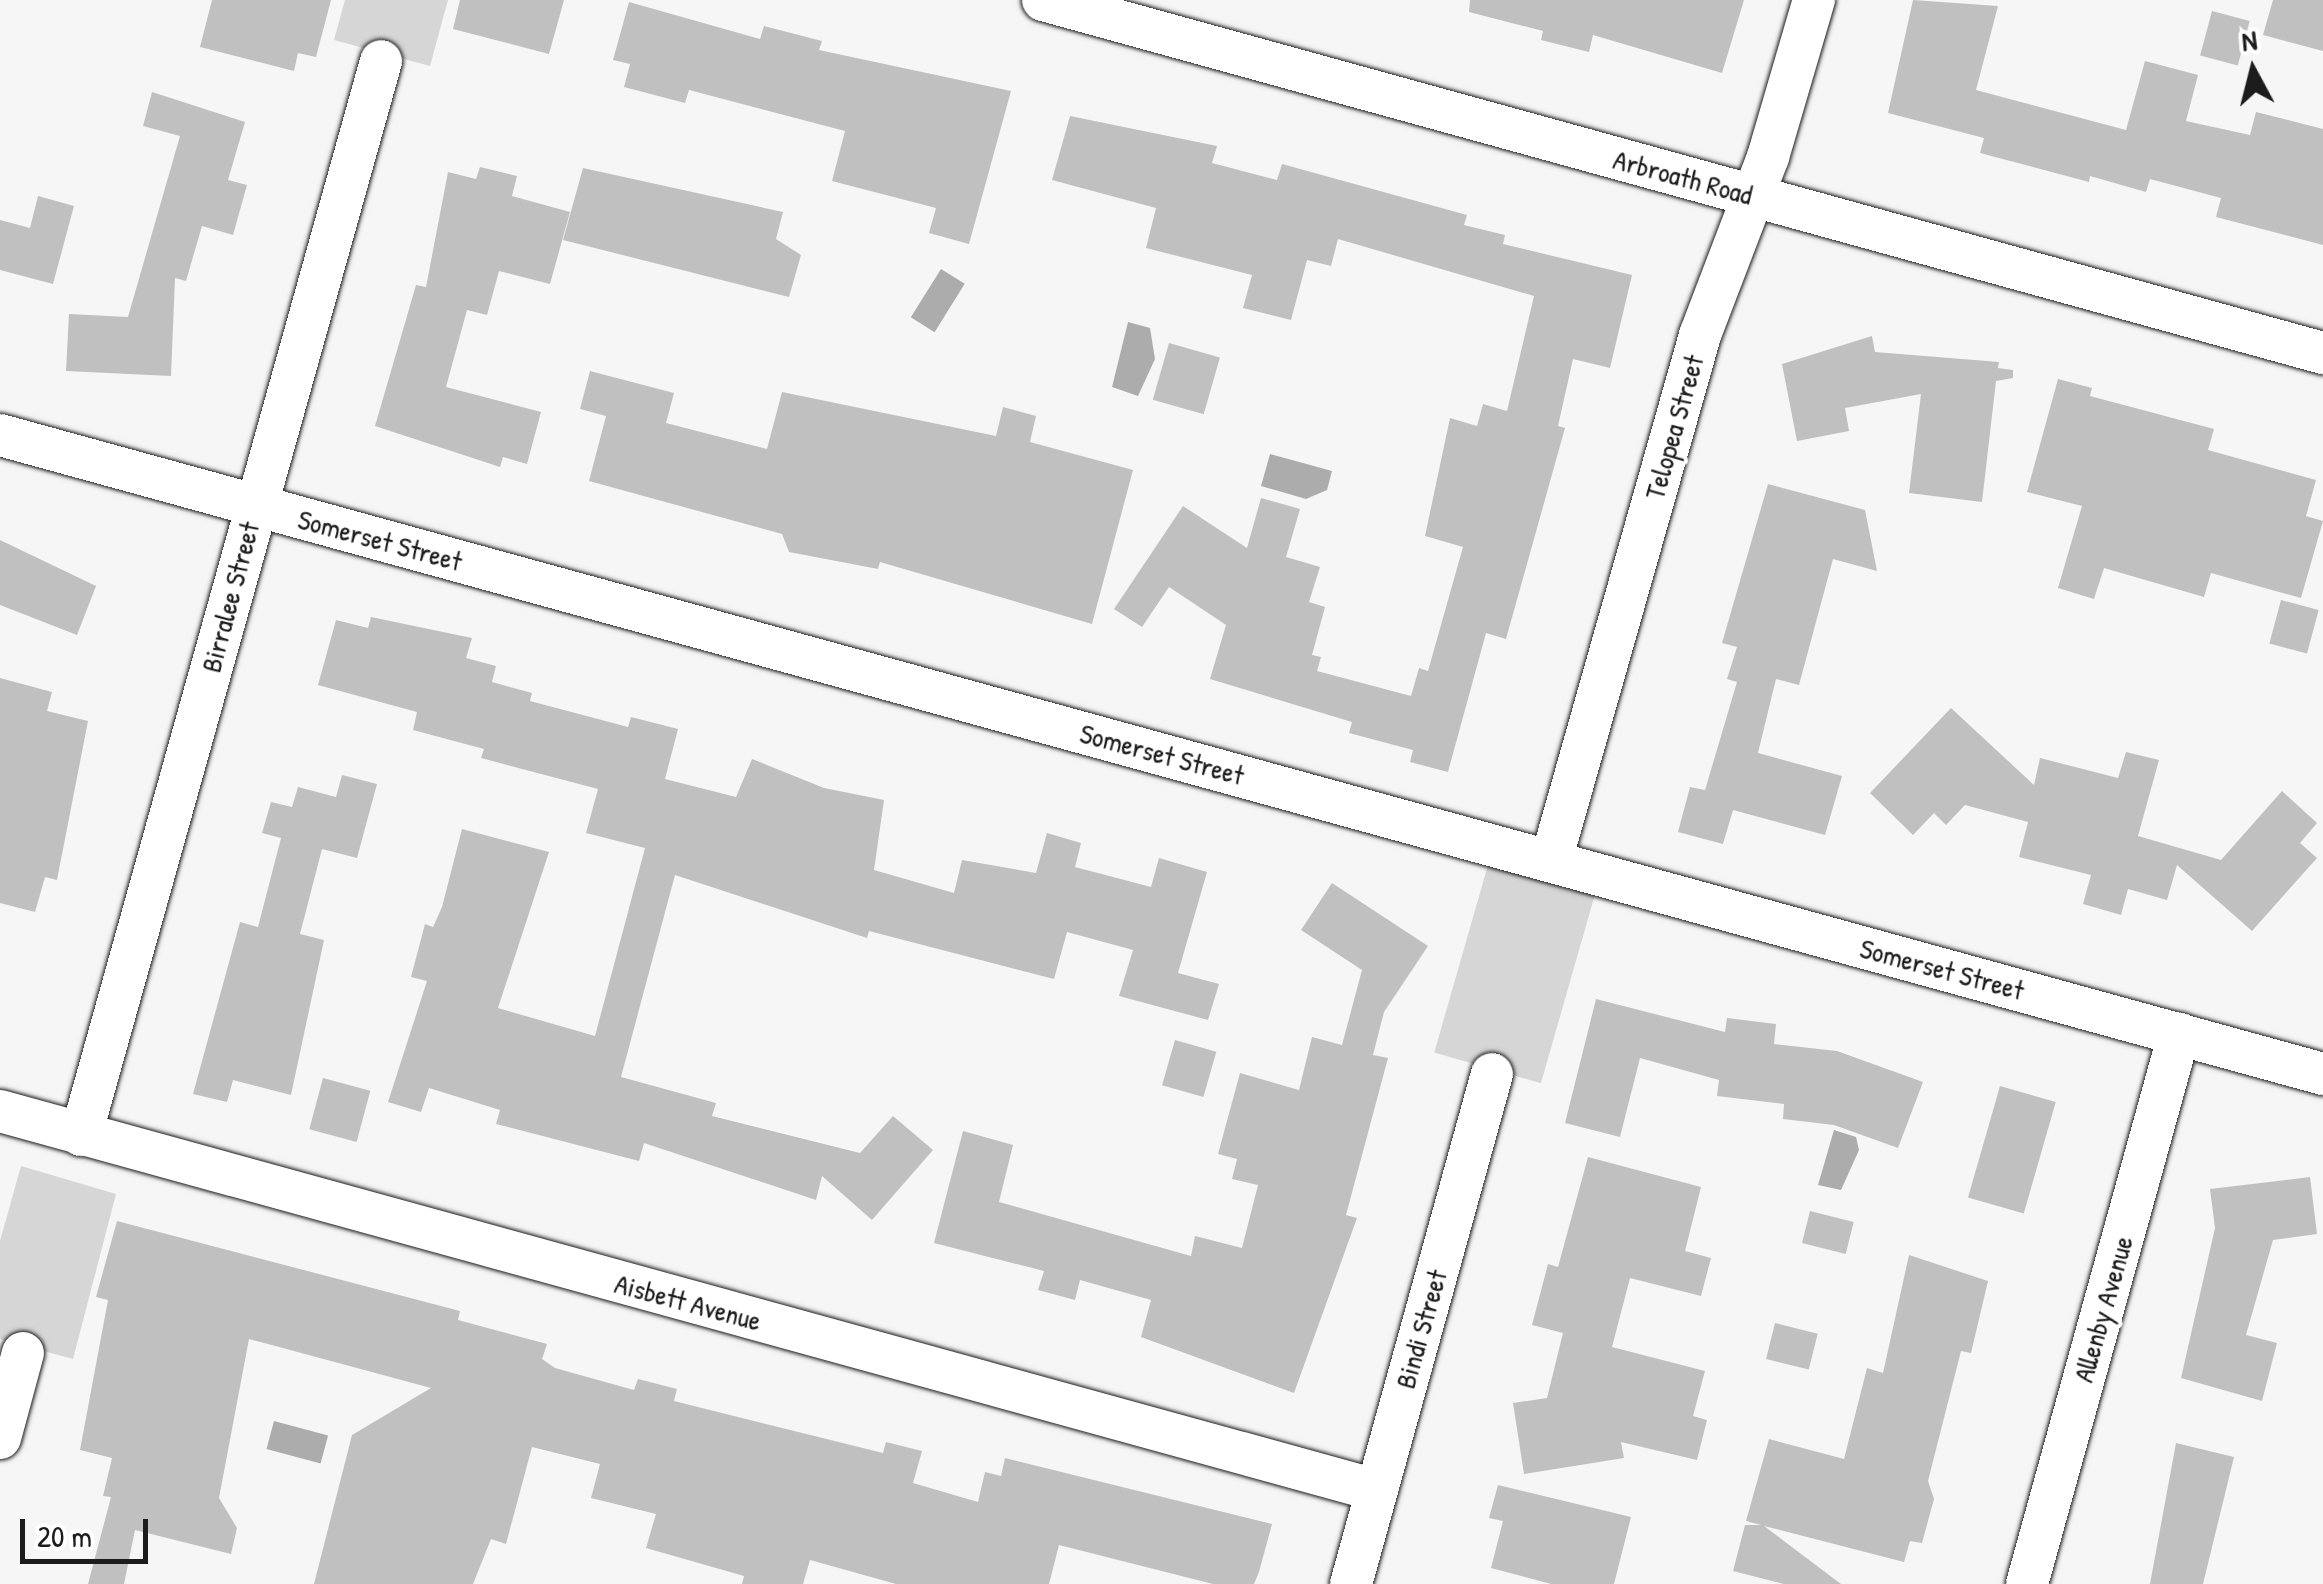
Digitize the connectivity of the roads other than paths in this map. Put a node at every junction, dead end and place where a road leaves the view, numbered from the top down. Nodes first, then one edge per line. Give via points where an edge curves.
1 (1043, 0) edge
2 (1814, 0) edge
3 (381, 60) dead end
4 (1753, 196) junction
5 (2323, 353) edge
6 (0, 435) edge
7 (256, 506) junction
8 (1551, 861) junction
9 (2178, 1034) junction
10 (1492, 1074) dead end
11 (2323, 1074) edge
12 (0, 1111) edge
13 (81, 1134) junction
14 (23, 1354) dead end
15 (0, 1438) edge
16 (1376, 1490) junction
17 (1351, 1584) edge
18 (2027, 1584) edge

1 - 4 street, Arbroath Road
2 - 4 street, Telopea Street
3 - 7 street, Birralee Street
4 - 5 street, Arbroath Road
4 - 8 street, Telopea Street via 1695,352
6 - 7 street, Somerset Street
7 - 8 street, Somerset Street
7 - 13 street, Birralee Street
8 - 9 street, Somerset Street
9 - 11 street, Somerset Street
9 - 18 street, Allenby Avenue
10 - 16 street, Bindi Street
12 - 13 street, Aisbett Avenue
13 - 16 street, Aisbett Avenue
14 - 15 street
16 - 17 street, Bindi Street

